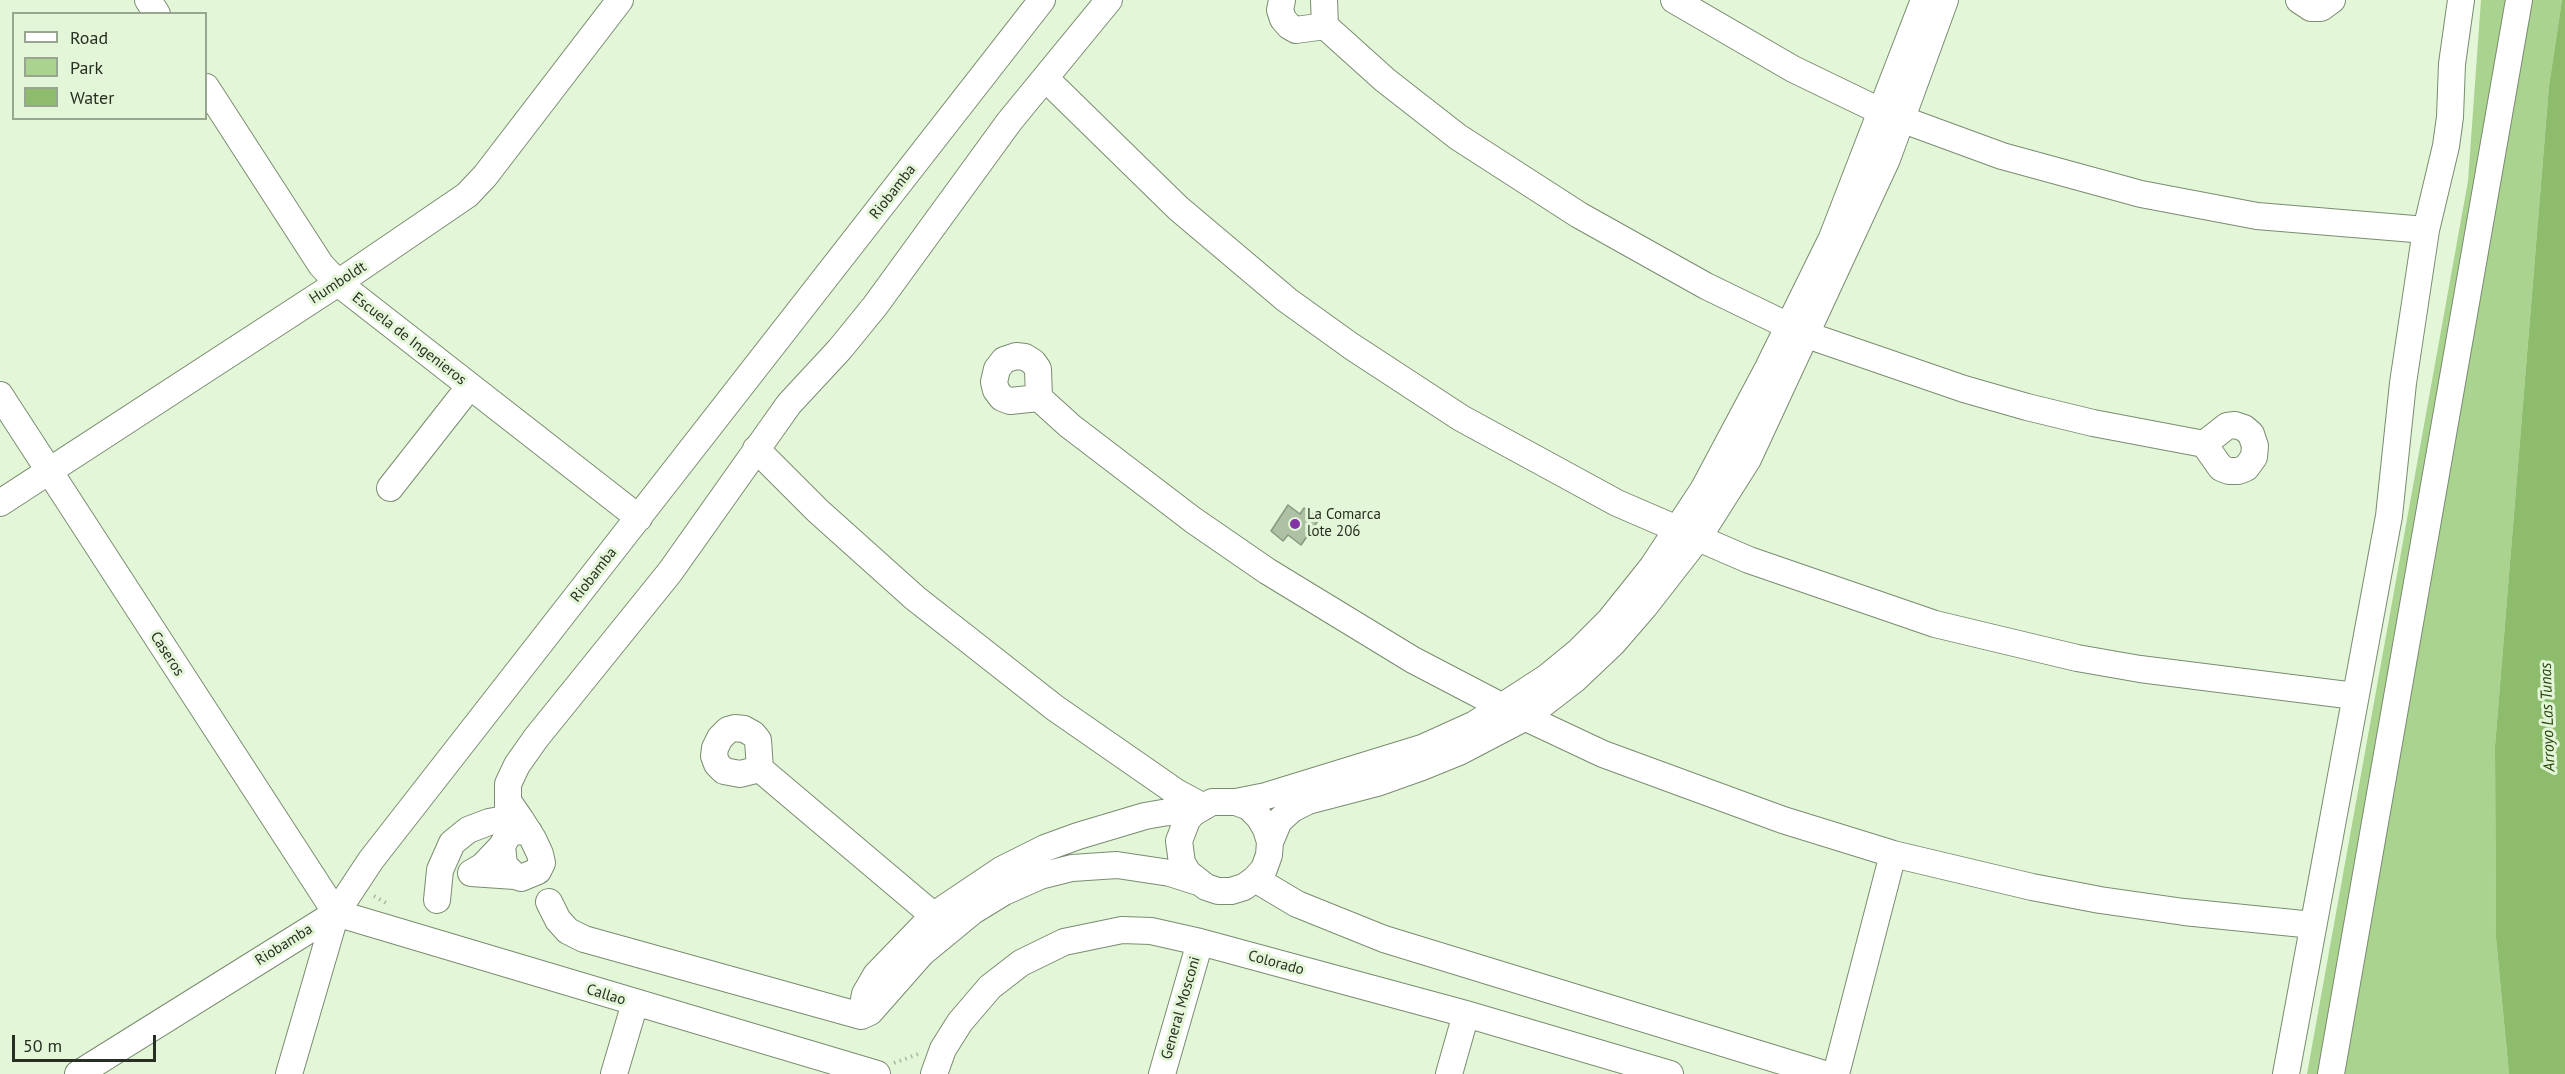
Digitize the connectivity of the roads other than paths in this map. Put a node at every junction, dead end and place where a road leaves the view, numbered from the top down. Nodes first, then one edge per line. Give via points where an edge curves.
1 (620, 0) edge
2 (1042, 0) edge
3 (1109, 0) edge
4 (1282, 0) edge
5 (1324, 0) edge
6 (1674, 0) edge
7 (1924, 0) edge
8 (1945, 0) edge
9 (2299, 0) edge
10 (2332, 0) edge
11 (2461, 0) edge
12 (2519, 0) edge
13 (1325, 26) junction
14 (1045, 78) junction
15 (207, 89) edge
16 (1891, 116) junction
17 (2426, 230) junction
18 (338, 283) junction
19 (1797, 331) junction
20 (470, 386) junction
21 (0, 395) edge
22 (1039, 398) dead end
23 (2204, 444) dead end
24 (756, 449) junction
25 (49, 472) junction
26 (390, 488) dead end
27 (0, 503) edge
28 (639, 518) junction
29 (1688, 533) junction
30 (2355, 696) junction
31 (1514, 712) junction
32 (760, 769) dead end
33 (1236, 802) junction
34 (1198, 810) junction
35 (511, 827) junction
36 (1270, 842) junction
37 (1893, 854) junction
38 (471, 873) junction
39 (526, 873) junction
40 (1255, 879) junction
41 (1195, 881) junction
42 (437, 900) junction
43 (336, 913) junction
44 (942, 922) junction
45 (2313, 925) junction
46 (423, 939) junction
47 (1200, 942) junction
48 (635, 1003) junction
49 (1466, 1014) junction
50 (78, 1074) edge
51 (289, 1074) edge
52 (614, 1074) edge
53 (877, 1074) edge
54 (934, 1074) edge
55 (1162, 1074) edge
56 (1449, 1074) edge
57 (1670, 1074) edge
58 (1824, 1074) edge
59 (1836, 1074) edge
60 (2286, 1074) edge
61 (2331, 1074) edge

1 - 18 street, Humboldt via 467,195
2 - 28 street, Riobamba
3 - 14 street
4 - 13 street via 1282,19 1289,26 1296,30
5 - 13 street
6 - 16 street via 1793,69
7 - 16 street
8 - 16 street
9 - 10 street via 2311,8 2321,8
11 - 17 street via 2446,146
12 - 61 street
13 - 19 street via 1385,80 1458,137 1524,180 1647,255
14 - 24 street via 875,306 789,404
14 - 29 street via 1178,208 1287,300 1351,346 1525,455
15 - 18 street, Escuela de Ingenieros via 321,265
16 - 17 street via 2002,156 2141,194 2256,216
16 - 19 street via 1887,159
17 - 30 street via 2403,383 2389,516
18 - 20 street, Escuela de Ingenieros
18 - 25 street, Humboldt
19 - 23 street via 2027,407
19 - 29 street via 1748,459
20 - 26 street
20 - 28 street, Escuela de Ingenieros
21 - 25 street, Caseros
22 - 31 street via 1141,481 1267,571 1413,660
24 - 34 street via 818,512 915,598 1055,708
24 - 35 street via 670,572 517,765 508,784
25 - 27 street, Humboldt
25 - 43 street, Caseros
28 - 43 street, Riobamba via 370,860
29 - 30 street via 1749,560 1935,624 2140,669
29 - 31 street via 1645,606 1613,643 1574,680
30 - 45 street
31 - 33 street via 1475,724 1422,748
31 - 36 street via 1459,752 1292,809 1279,821
31 - 37 street via 1603,754 1690,788
32 - 44 street
33 - 34 street via 1224,800
33 - 36 street via 1259,817
34 - 41 street via 1182,830 1179,852
34 - 44 street via 1145,816 1045,848 1001,870
35 - 38 street via 489,861
35 - 39 street via 504,865
35 - 39 street via 540,854
35 - 42 street via 478,826 452,843 440,870
36 - 40 street via 1264,868
37 - 45 street via 2100,900
37 - 59 street
38 - 39 street
38 - 42 street via 449,886
39 - 44 street via 558,920 584,939 861,1016 865,994 876,975
40 - 41 street via 1231,891 1218,891
40 - 58 street via 1297,904 1384,939
41 - 44 street via 1162,871 1117,865 1072,868 1040,876 973,911
42 - 46 street
43 - 46 street, Callao
43 - 50 street, Riobamba
43 - 51 street
45 - 60 street
46 - 48 street, Callao
47 - 49 street, Colorado
47 - 54 street, Colorado via 1151,931 1122,930 1064,942 1021,963 990,987 960,1022 943,1049
47 - 55 street, General Mosconi
48 - 52 street
48 - 53 street, Callao
49 - 56 street
49 - 57 street, Colorado

